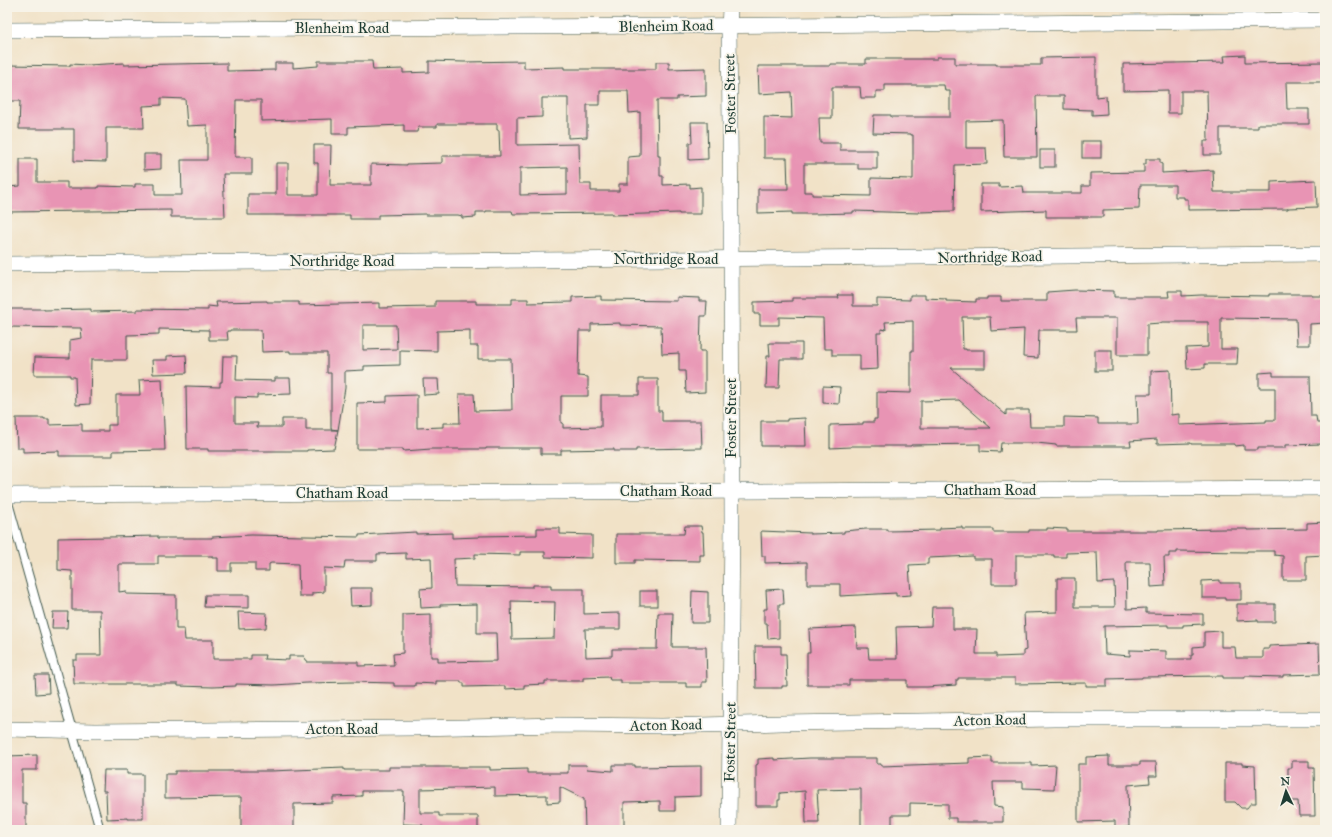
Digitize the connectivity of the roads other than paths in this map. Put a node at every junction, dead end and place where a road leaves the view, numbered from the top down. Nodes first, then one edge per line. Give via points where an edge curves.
1 (730, 7) edge
2 (1325, 20) edge
3 (730, 26) junction
4 (7, 30) edge
5 (1325, 254) edge
6 (731, 259) junction
7 (7, 264) edge
8 (1325, 488) edge
9 (731, 491) junction
10 (7, 494) edge
11 (7, 499) edge
12 (1325, 719) edge
13 (731, 724) junction
14 (7, 729) edge
15 (72, 731) junction
16 (100, 830) edge
17 (729, 830) edge

1 - 3 street, Foster Street
2 - 3 street, Blenheim Road
3 - 4 street, Blenheim Road
3 - 6 street, Foster Street
5 - 6 street, Northridge Road
6 - 7 street, Northridge Road
6 - 9 street, Foster Street
8 - 9 street, Chatham Road
9 - 10 street, Chatham Road
9 - 13 street, Foster Street
11 - 15 lane
12 - 13 street, Acton Road via 1054,719
13 - 15 street, Acton Road
13 - 17 street, Foster Street
14 - 15 street, Acton Road
15 - 16 lane

